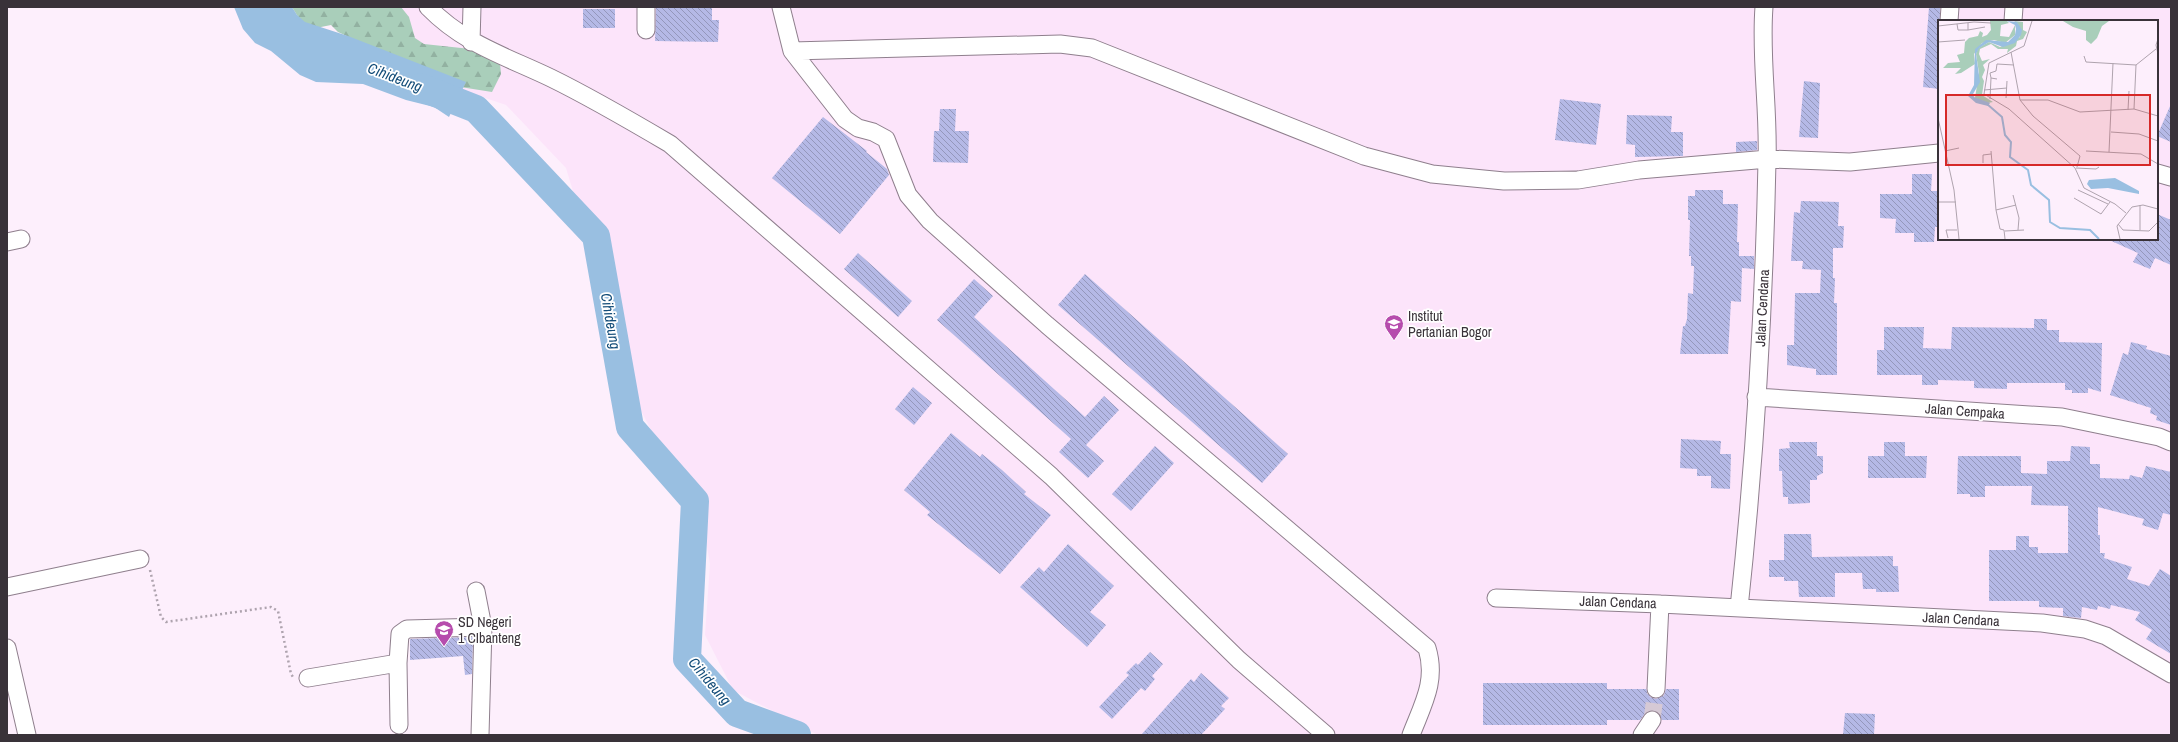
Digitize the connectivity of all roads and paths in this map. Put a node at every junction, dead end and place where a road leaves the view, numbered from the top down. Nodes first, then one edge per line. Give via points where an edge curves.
1 (428, 7) edge
2 (472, 7) edge
3 (646, 7) edge
4 (781, 7) edge
5 (1764, 7) edge
6 (1950, 7) edge
7 (2014, 7) edge
8 (1949, 20) edge
9 (2013, 20) edge
10 (646, 30) dead end
11 (471, 42) junction
12 (792, 51) junction
13 (1938, 153) edge
14 (1768, 159) junction
15 (2158, 173) edge
16 (2171, 177) edge
17 (1756, 397) junction
18 (2171, 442) edge
19 (140, 559) joint
20 (7, 587) edge
21 (476, 591) dead end
22 (1496, 598) dead end
23 (1660, 604) junction
24 (1740, 608) junction
25 (483, 627) junction
26 (7, 648) edge
27 (398, 663) junction
28 (2171, 674) edge
29 (308, 678) joint
30 (1656, 688) tunnel mouth
31 (1652, 720) tunnel mouth
32 (399, 725) dead end
33 (28, 735) edge
34 (480, 735) edge
35 (1326, 735) edge
36 (1411, 735) edge
37 (1642, 735) edge

1 - 11 street
2 - 11 street
3 - 10 street
4 - 12 street
5 - 14 street, Jalan Cendana
6 - 8 street
7 - 9 street
11 - 35 street via 550,77 608,107 670,144 1051,476 1239,660
12 - 14 street via 1060,44 1092,48 1364,156 1439,175 1504,182 1578,180 1639,170
12 - 36 street via 845,119 858,128 886,139 908,196 930,221 1047,325 1427,648 1432,664 1430,684
13 - 14 street via 1850,162
14 - 17 street, Jalan Cendana via 1764,282
15 - 16 street
17 - 18 street, Jalan Cempaka via 2062,418 2159,437
17 - 24 street, Jalan Cendana via 1749,522
19 - 20 street
19 - 29 path via 148,560 161,617 166,622 271,607 278,611 290,674 296,680
21 - 25 street
22 - 23 street, Jalan Cendana
23 - 24 street, Jalan Cendana
23 - 30 street
24 - 28 street, Jalan Cendana via 2042,623 2085,629 2120,642
25 - 27 street via 407,629 400,634
25 - 34 street
26 - 33 street
27 - 29 street
27 - 32 street
31 - 37 street

